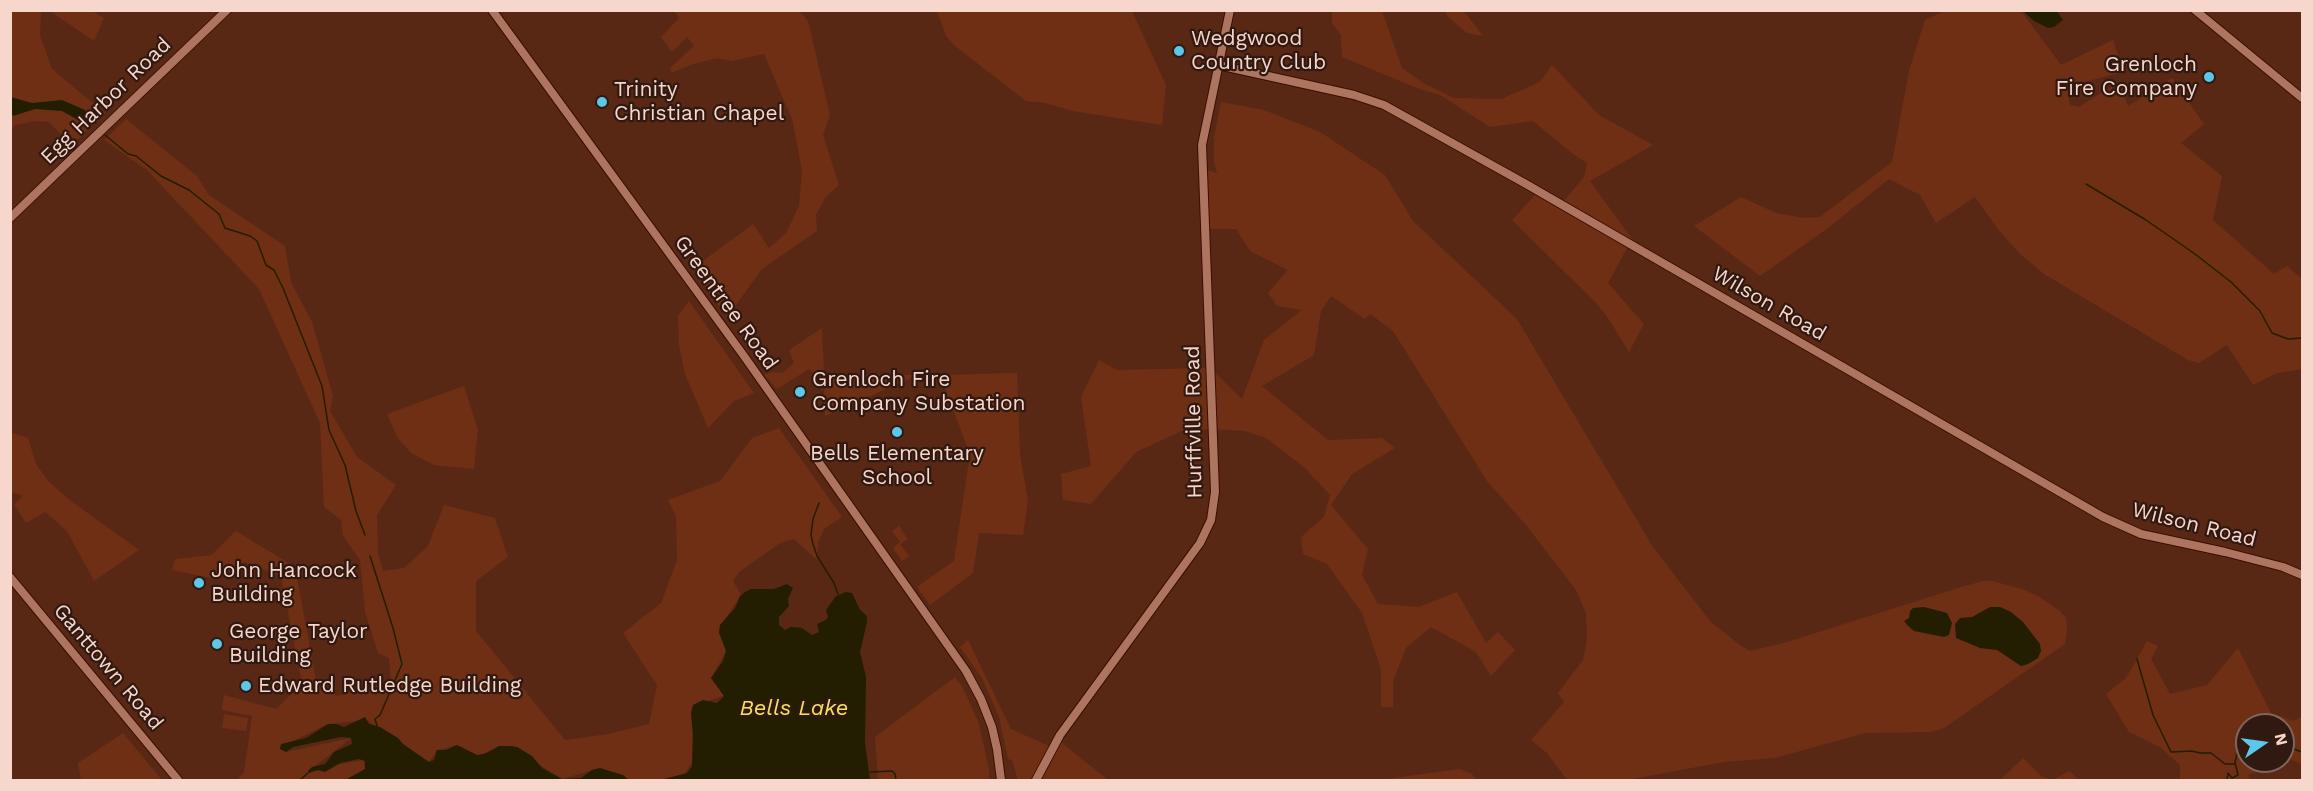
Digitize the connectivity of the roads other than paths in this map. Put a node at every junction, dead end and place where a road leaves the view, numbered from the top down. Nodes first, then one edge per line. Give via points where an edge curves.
1 (227, 10) edge
2 (492, 10) edge
3 (1230, 10) edge
4 (2195, 10) edge
5 (1218, 65) junction
6 (2302, 98) edge
7 (10, 218) edge
8 (2302, 575) edge
9 (10, 577) edge
10 (178, 780) edge
11 (1001, 780) edge
12 (1036, 780) edge

1 - 7 street, Egg Harbor Road
2 - 11 street, Greentree Road via 966,671 992,727
3 - 5 street, Hurffville Road
4 - 6 street
5 - 8 street, Wilson Road via 1384,105 2103,518 2141,534 2234,554
5 - 12 street, Hurffville Road via 1204,130 1202,161 1215,492 1211,520 1200,543 1060,735
9 - 10 street, Ganttown Road

